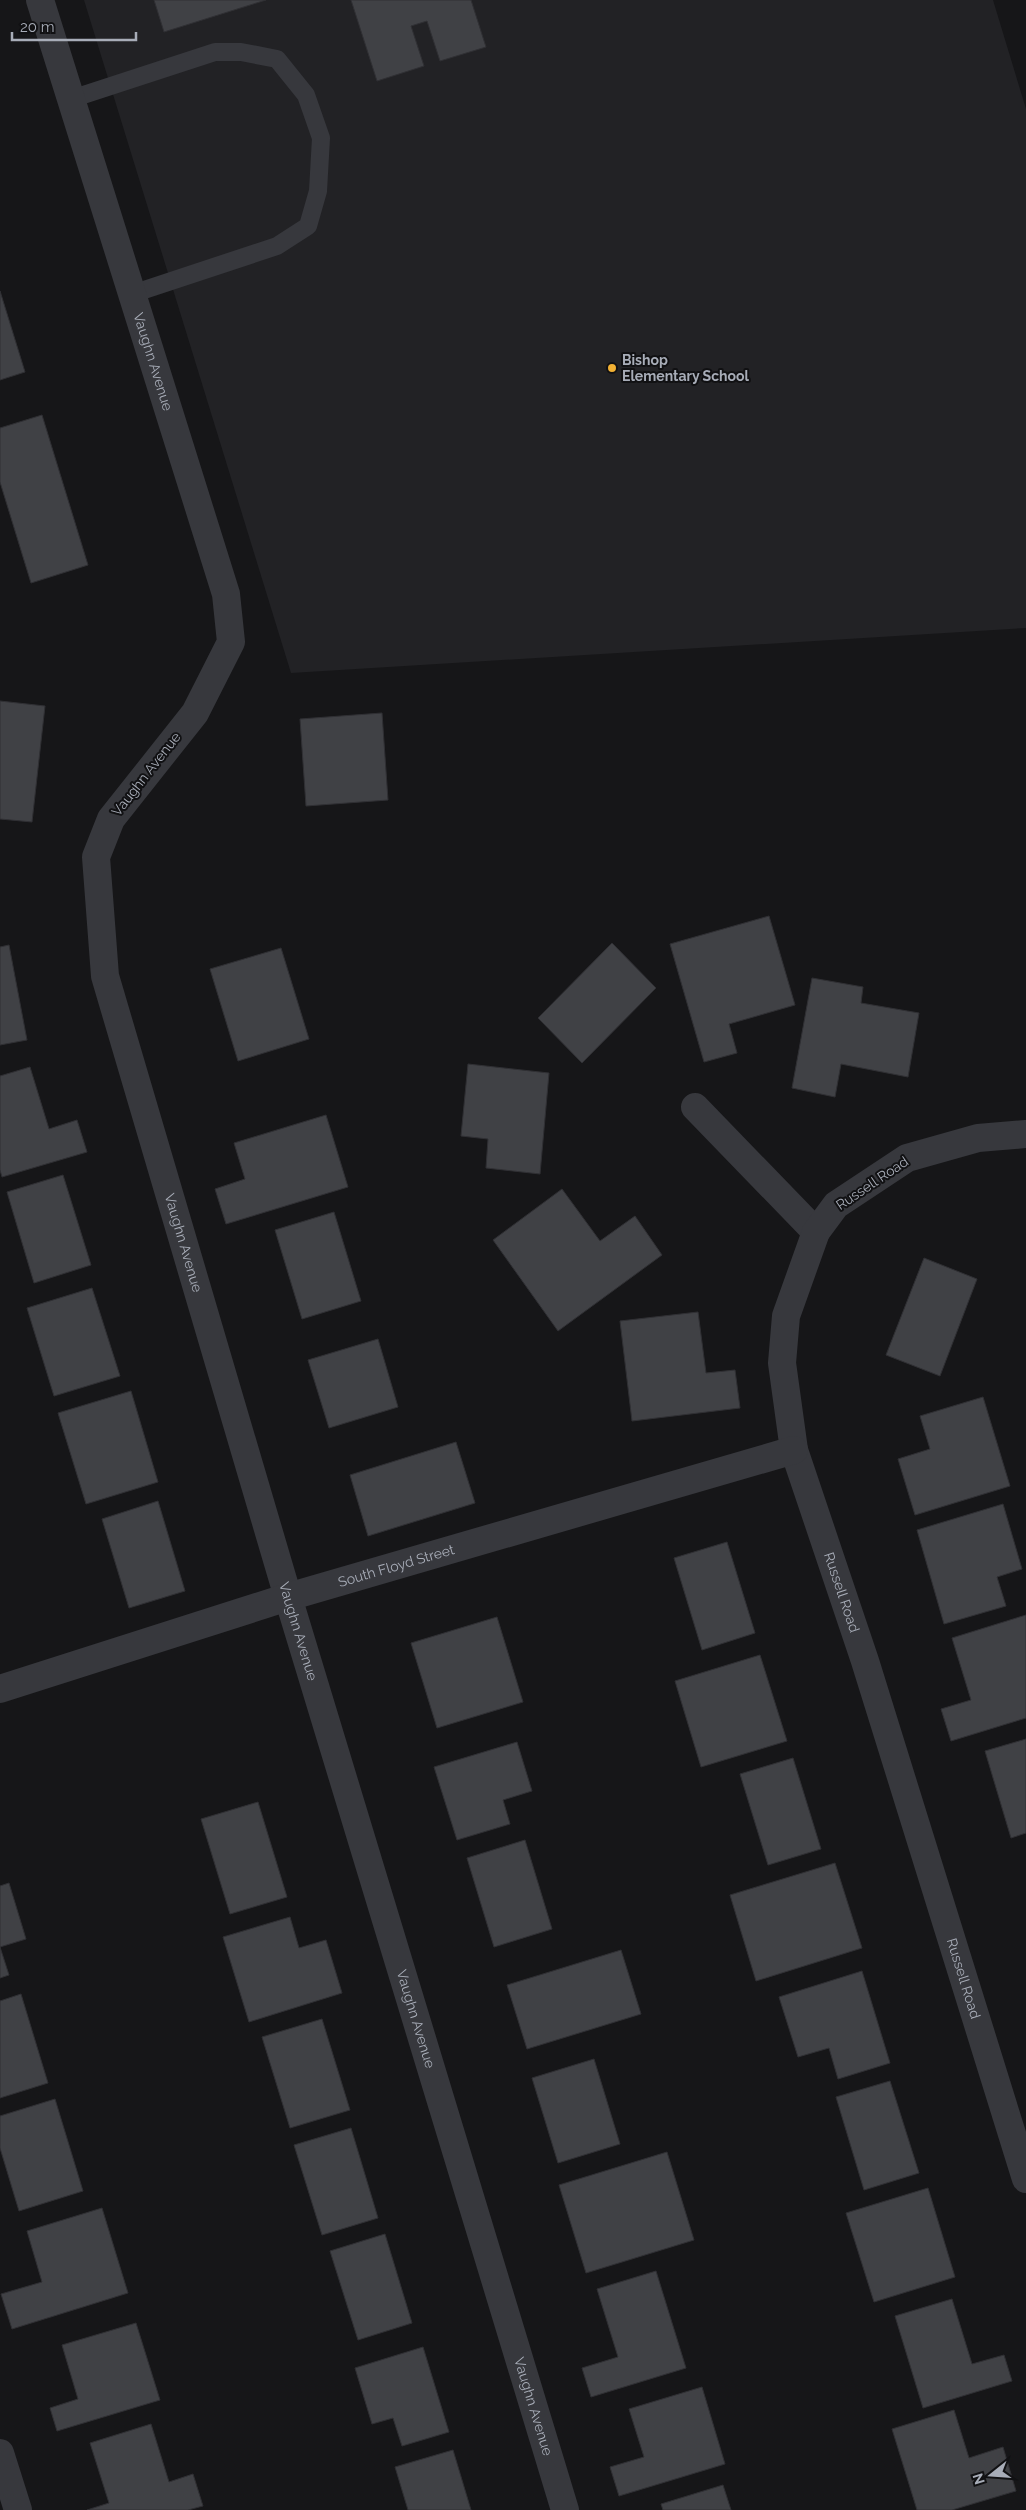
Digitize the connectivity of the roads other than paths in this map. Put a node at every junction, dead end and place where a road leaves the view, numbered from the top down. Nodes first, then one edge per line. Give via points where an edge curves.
1 (40, 0) edge
2 (71, 99) junction
3 (132, 294) junction
4 (695, 1107) dead end
5 (1026, 1134) edge
6 (816, 1232) junction
7 (794, 1450) junction
8 (288, 1597) junction
9 (0, 1689) edge
10 (1026, 2179) edge
11 (0, 2453) edge
12 (18, 2510) edge
13 (565, 2510) edge

1 - 2 street, Vaughn Avenue
2 - 3 street, Vaughn Avenue
2 - 3 lane via 215,52 241,52 277,59 306,95 321,138 318,191 308,226 278,246
3 - 8 street, Vaughn Avenue via 226,594 231,642 195,713 111,819 96,857 105,976
4 - 6 street
5 - 6 street, Russell Road via 978,1138 907,1158 836,1205
6 - 7 street, Russell Road via 786,1316 782,1363
7 - 8 street, South Floyd Street
7 - 10 street, Russell Road via 865,1661
8 - 9 street, South Floyd Street
8 - 13 street, Vaughn Avenue
11 - 12 street

